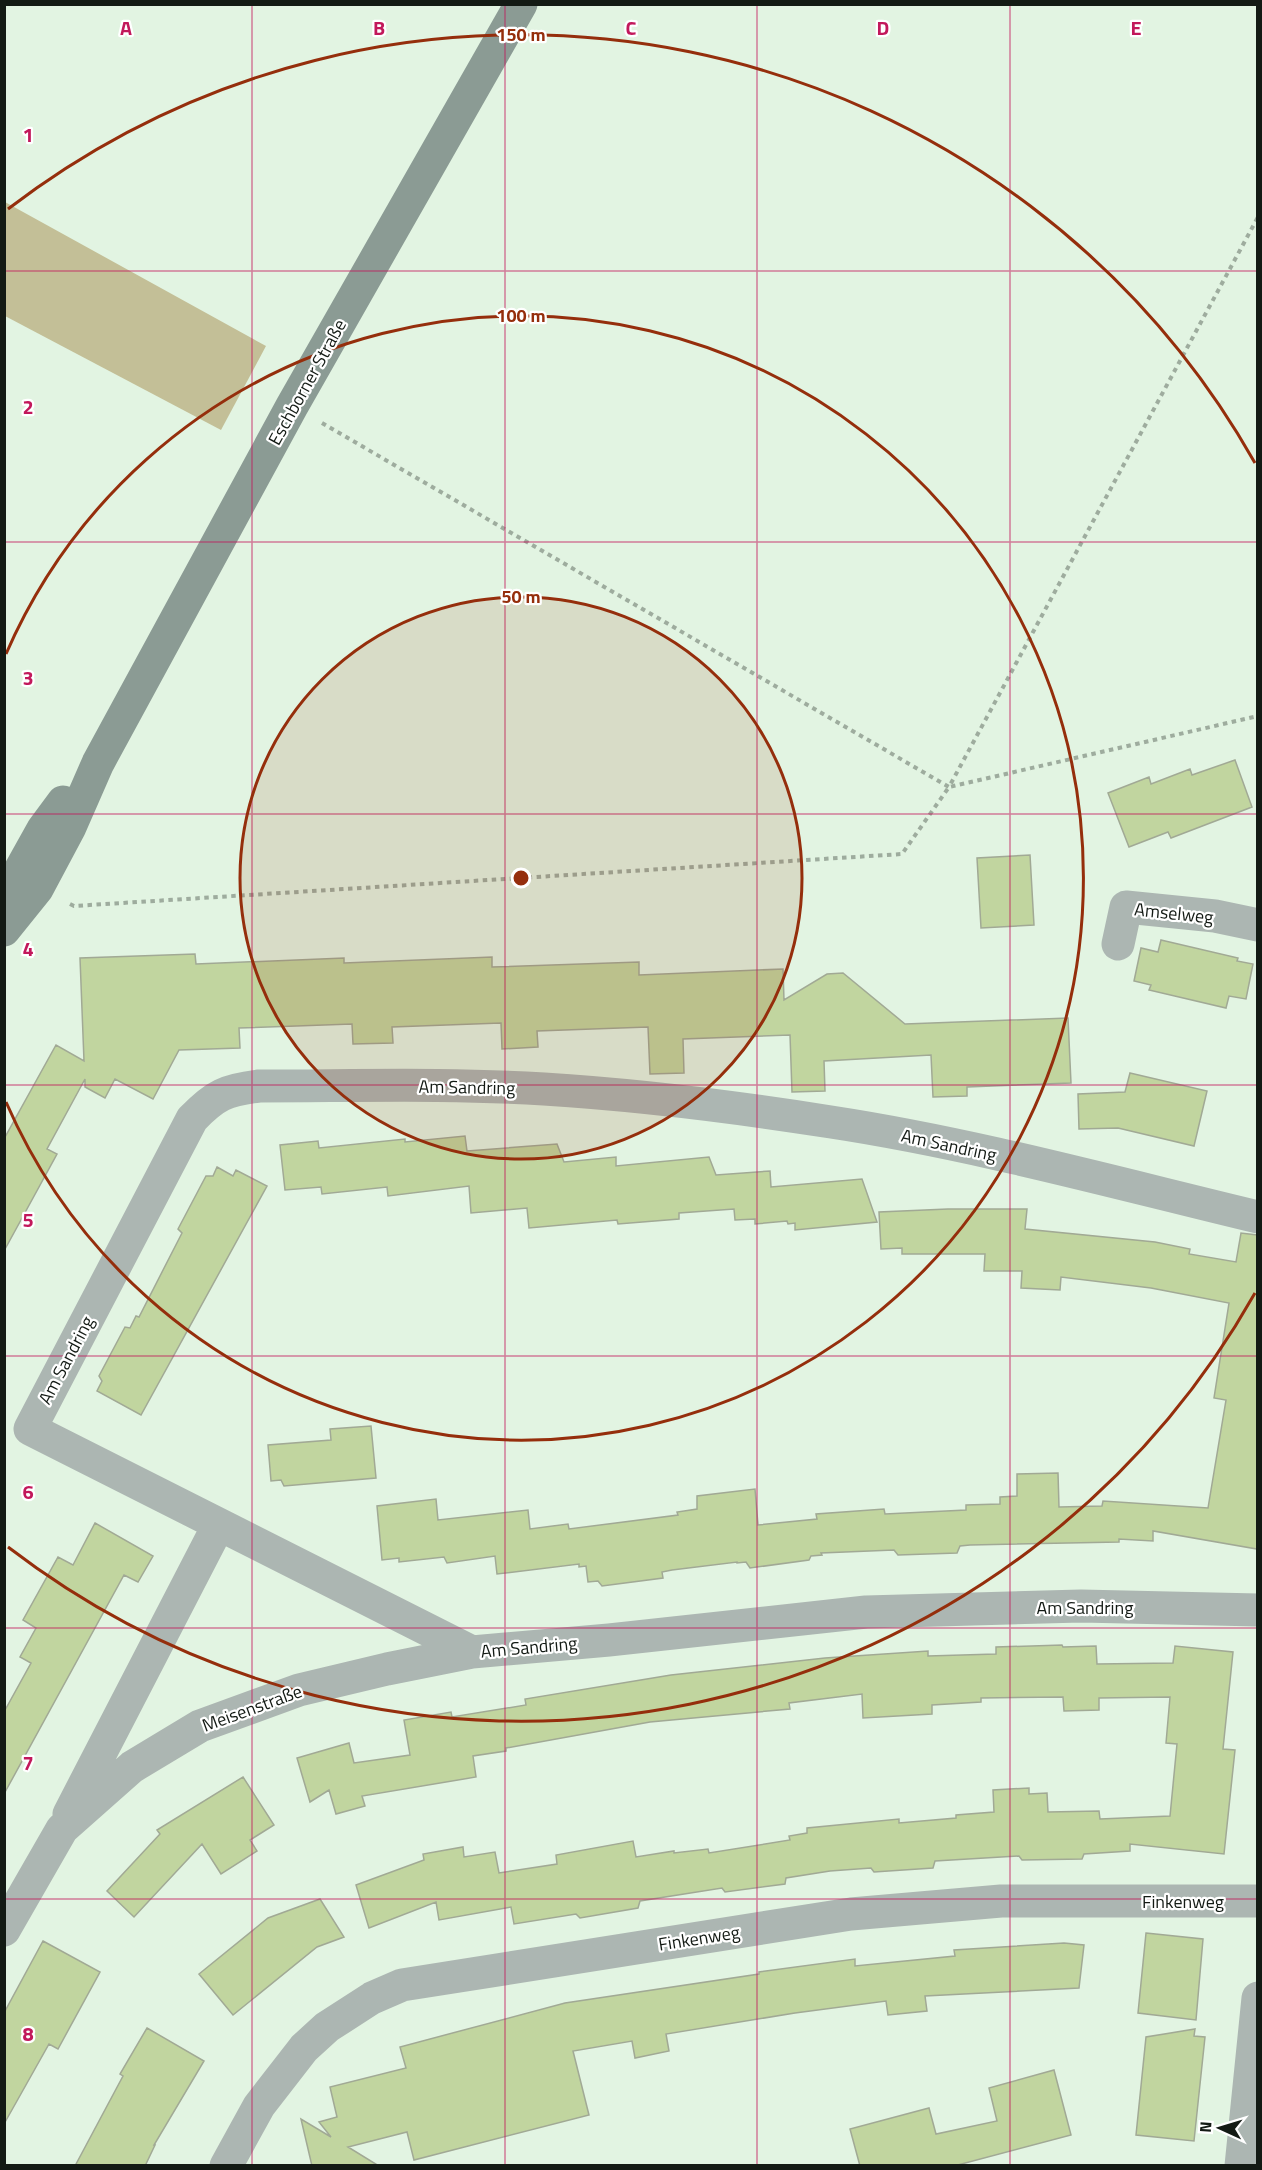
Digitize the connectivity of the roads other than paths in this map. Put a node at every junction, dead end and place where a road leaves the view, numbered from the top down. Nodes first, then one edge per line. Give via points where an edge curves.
1 (522, 4) edge
2 (98, 763) junction
3 (4, 899) edge
4 (1257, 926) edge
5 (4, 930) edge
6 (1118, 944) dead end
7 (1257, 1217) edge
8 (218, 1526) junction
9 (1257, 1610) edge
10 (472, 1652) junction
11 (62, 1829) junction
12 (1257, 1901) edge
13 (4, 1930) edge
14 (1257, 1998) edge
15 (226, 2166) edge
16 (1240, 2166) edge

1 - 2 street, Eschborner Straße via 292,406
2 - 3 street, Eschborner Straße via 70,791 43,829
2 - 5 street, Eschborner Straße via 37,889
4 - 6 street, Amselweg via 1215,916 1126,907
7 - 8 street, Am Sandring via 947,1143 832,1122 664,1099 449,1085 236,1089 210,1100 192,1119 30,1430
8 - 10 street, Am Sandring
8 - 11 street, Meisenstraße
9 - 10 street, Am Sandring via 1081,1606 866,1612
10 - 11 street, Meisenstraße via 299,1690 200,1726 132,1767
11 - 13 street, Meisenstraße
12 - 15 street, Finkenweg via 1001,1901 851,1914 402,1985 327,2026 304,2048 259,2106
14 - 16 street

